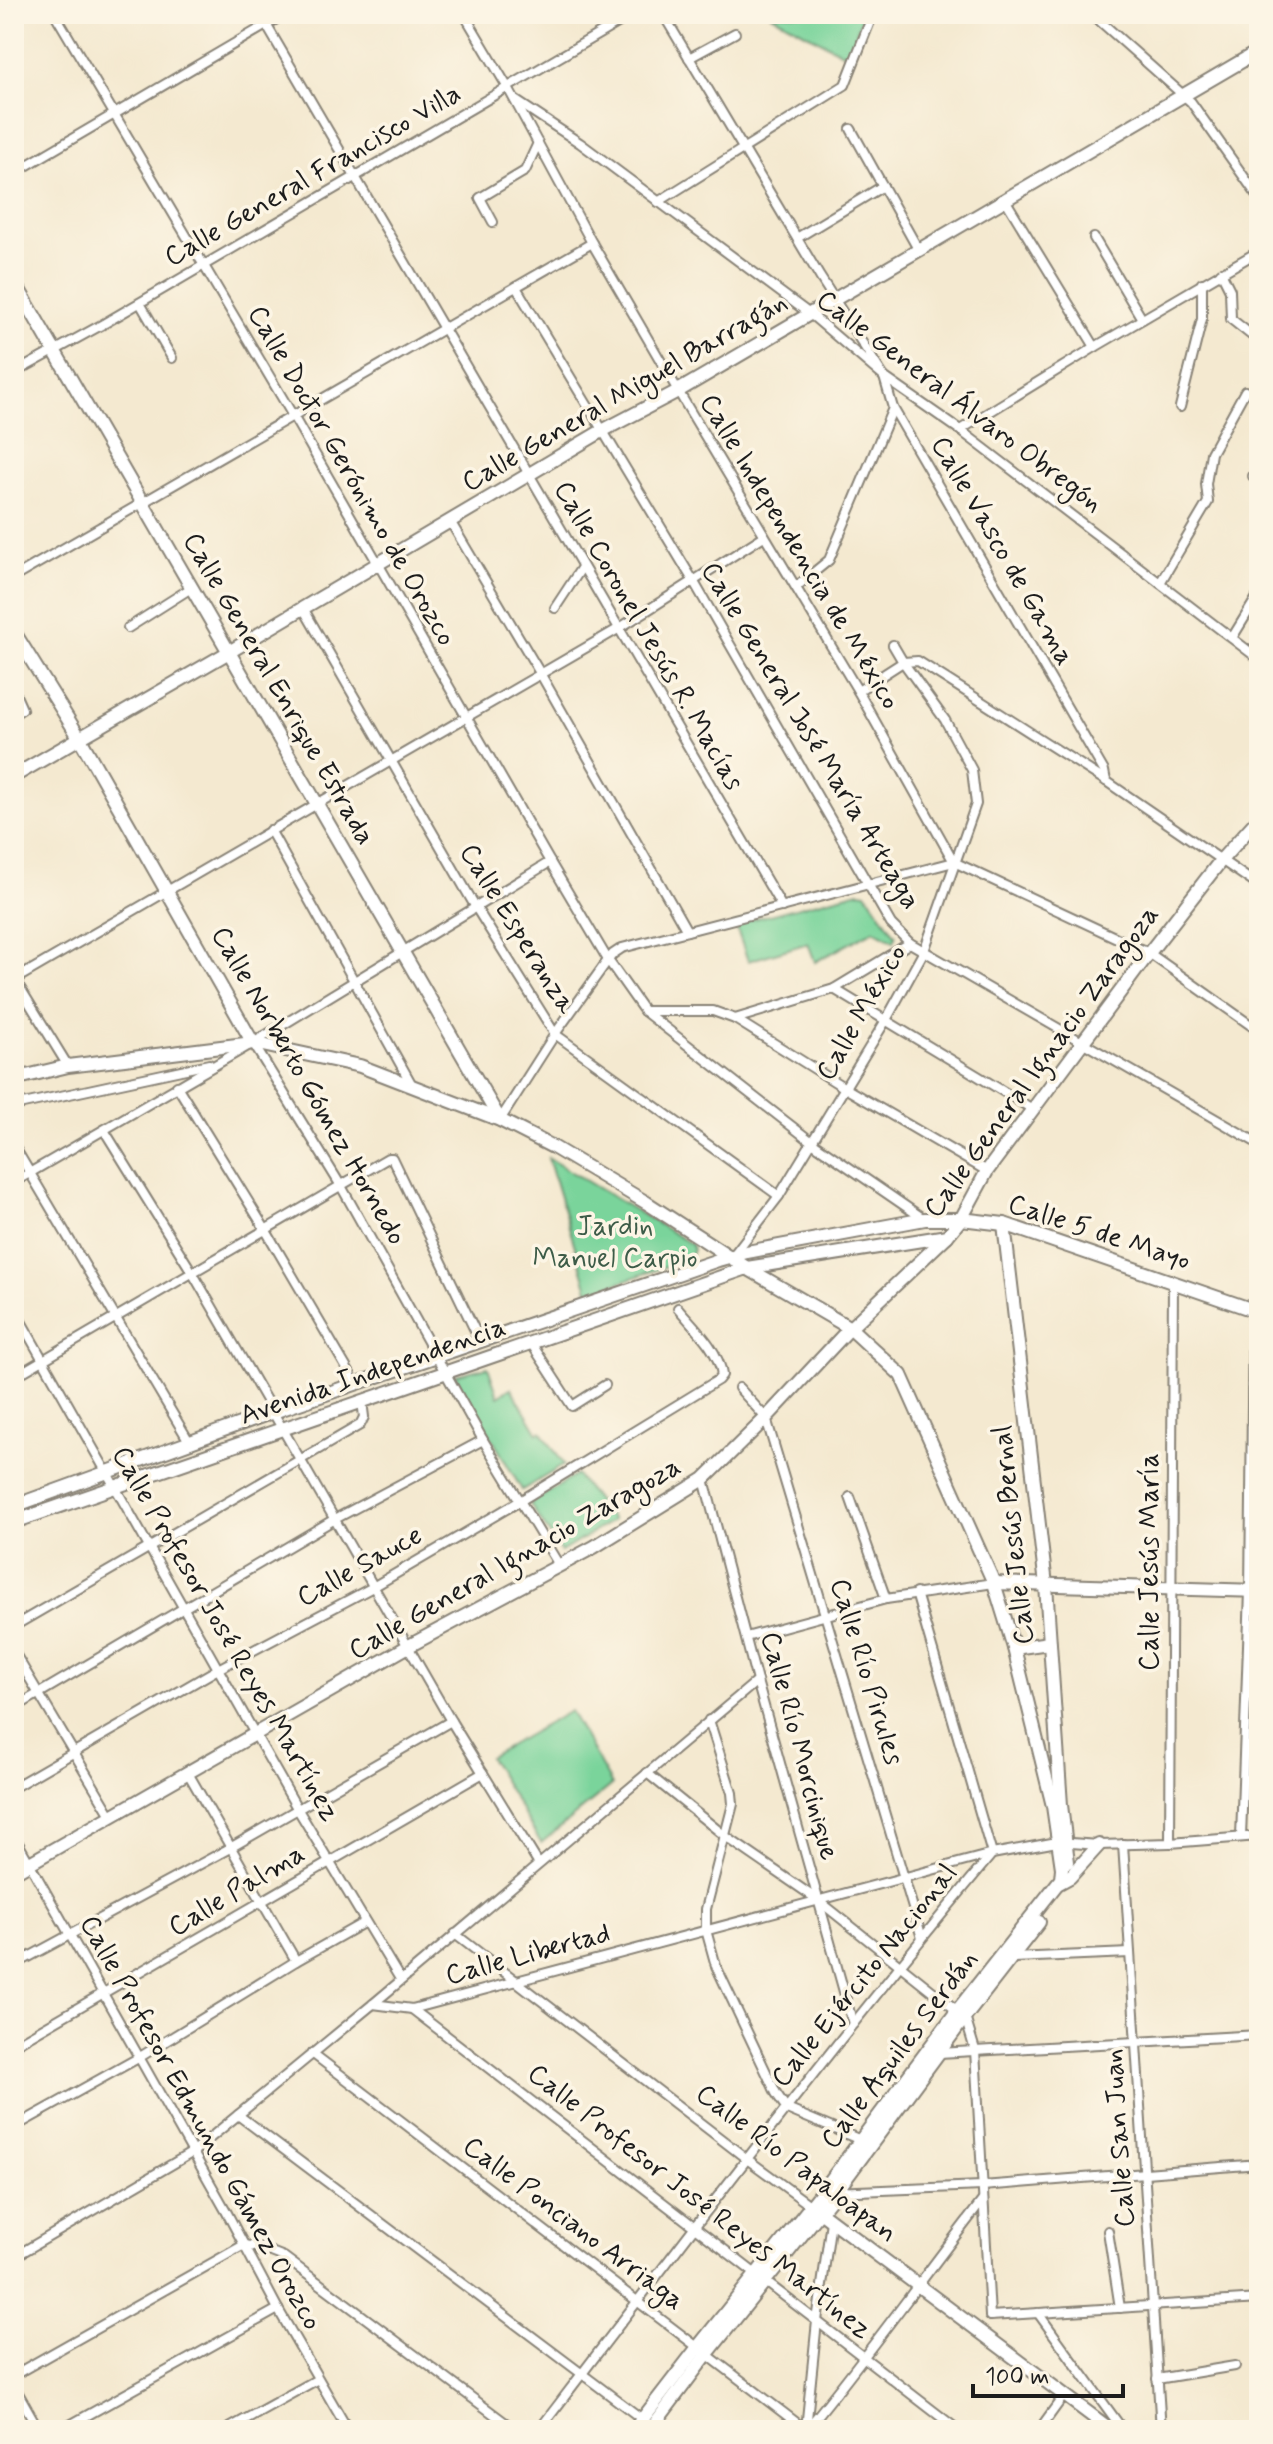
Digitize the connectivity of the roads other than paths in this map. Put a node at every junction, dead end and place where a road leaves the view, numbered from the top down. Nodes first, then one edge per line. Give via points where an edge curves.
1 (55, 14) edge
2 (260, 14) edge
3 (285, 14) edge
4 (464, 14) edge
5 (633, 14) edge
6 (663, 14) edge
7 (873, 14) edge
8 (1092, 14) edge
9 (266, 25) junction
10 (735, 33) dead end
11 (1259, 51) edge
12 (689, 58) junction
13 (508, 88) junction
14 (1184, 95) junction
15 (514, 99) junction
16 (113, 114) junction
17 (851, 129) dead end
18 (538, 143) junction
19 (744, 150) junction
20 (545, 156) junction
21 (525, 171) junction
22 (14, 173) edge
23 (354, 176) junction
24 (883, 186) junction
25 (1259, 198) edge
26 (1006, 201) junction
27 (658, 202) junction
28 (493, 222) dead end
29 (797, 238) junction
30 (1094, 238) dead end
31 (592, 243) junction
32 (918, 249) junction
33 (1259, 251) edge
34 (203, 265) junction
35 (1221, 272) junction
36 (14, 281) edge
37 (1202, 283) junction
38 (516, 287) junction
39 (834, 299) junction
40 (140, 303) junction
41 (809, 315) junction
42 (1142, 319) junction
43 (443, 330) junction
44 (1255, 338) dead end
45 (1095, 347) junction
46 (54, 350) junction
47 (172, 358) dead end
48 (14, 373) edge
49 (884, 377) junction
50 (678, 391) junction
51 (1245, 391) dead end
52 (1180, 407) dead end
53 (893, 408) junction
54 (293, 416) junction
55 (960, 430) junction
56 (602, 431) junction
57 (1259, 466) edge
58 (528, 475) junction
59 (1253, 476) dead end
60 (142, 502) junction
61 (450, 521) junction
62 (764, 536) junction
63 (377, 564) junction
64 (582, 567) junction
65 (14, 577) edge
66 (694, 582) junction
67 (1160, 583) junction
68 (796, 587) junction
69 (191, 588) junction
70 (1259, 594) edge
71 (303, 608) junction
72 (555, 608) dead end
73 (128, 628) dead end
74 (618, 629) junction
75 (14, 632) edge
76 (1232, 638) junction
77 (893, 645) dead end
78 (18, 646) edge
79 (229, 652) junction
80 (1259, 659) edge
81 (903, 662) junction
82 (540, 673) junction
83 (14, 691) edge
84 (858, 691) junction
85 (14, 714) edge
86 (466, 716) junction
87 (79, 737) junction
88 (391, 760) junction
89 (15, 772) edge
90 (1106, 781) junction
91 (316, 803) junction
92 (1259, 818) edge
93 (270, 830) junction
94 (1222, 859) junction
95 (550, 862) junction
96 (954, 862) junction
97 (868, 885) junction
98 (1259, 886) edge
99 (166, 890) junction
100 (475, 906) junction
101 (782, 907) junction
102 (687, 931) junction
103 (910, 943) junction
104 (402, 951) junction
105 (924, 951) junction
106 (1149, 953) junction
107 (608, 960) junction
108 (14, 979) edge
109 (352, 980) junction
110 (834, 989) junction
111 (644, 1011) junction
112 (735, 1019) junction
113 (886, 1020) junction
114 (1259, 1031) edge
115 (555, 1034) junction
116 (1082, 1042) junction
117 (253, 1043) junction
118 (215, 1063) junction
119 (68, 1066) junction
120 (14, 1079) edge
121 (177, 1086) junction
122 (412, 1086) junction
123 (845, 1088) junction
124 (14, 1106) edge
125 (1034, 1110) junction
126 (500, 1120) junction
127 (104, 1130) junction
128 (812, 1142) junction
129 (1259, 1144) edge
130 (14, 1146) edge
131 (987, 1171) junction
132 (29, 1173) junction
133 (14, 1182) edge
134 (341, 1186) junction
135 (779, 1196) junction
136 (925, 1219) junction
137 (961, 1219) junction
138 (1004, 1224) junction
139 (265, 1229) junction
140 (947, 1236) junction
141 (731, 1257) junction
142 (747, 1268) junction
143 (192, 1272) junction
144 (1173, 1282) junction
145 (678, 1308) dead end
146 (14, 1309) edge
147 (1256, 1311) edge
148 (117, 1318) junction
149 (850, 1328) junction
150 (480, 1341) junction
151 (531, 1343) junction
152 (437, 1357) junction
153 (43, 1360) junction
154 (447, 1373) junction
155 (14, 1377) edge
156 (356, 1384) junction
157 (605, 1385) dead end
158 (739, 1388) dead end
159 (362, 1401) junction
160 (273, 1412) junction
161 (766, 1418) junction
162 (282, 1428) junction
163 (483, 1440) junction
164 (190, 1443) junction
165 (300, 1462) junction
166 (108, 1472) junction
167 (704, 1479) junction
168 (116, 1486) junction
169 (14, 1488) edge
170 (850, 1497) dead end
171 (520, 1501) junction
172 (18, 1505) edge
173 (335, 1519) junction
174 (14, 1522) edge
175 (150, 1545) junction
176 (559, 1565) junction
177 (994, 1583) junction
178 (1046, 1585) junction
179 (373, 1587) junction
180 (1172, 1587) junction
181 (1254, 1591) edge
182 (916, 1593) junction
183 (886, 1599) junction
184 (183, 1607) junction
185 (826, 1616) junction
186 (14, 1626) edge
187 (746, 1637) junction
188 (1049, 1643) junction
189 (407, 1647) junction
190 (1014, 1648) junction
191 (14, 1652) edge
192 (218, 1669) junction
193 (757, 1681) junction
194 (39, 1693) junction
195 (14, 1708) edge
196 (709, 1720) junction
197 (451, 1721) junction
198 (255, 1734) junction
199 (75, 1751) junction
200 (188, 1773) junction
201 (483, 1773) junction
202 (647, 1773) junction
203 (14, 1787) edge
204 (297, 1808) junction
205 (112, 1817) junction
206 (14, 1836) edge
207 (725, 1836) junction
208 (1258, 1836) edge
209 (1241, 1837) junction
210 (1061, 1842) junction
211 (1170, 1843) junction
212 (1123, 1844) junction
213 (1099, 1845) junction
214 (230, 1848) junction
215 (1259, 1851) edge
216 (992, 1854) junction
217 (329, 1862) junction
218 (29, 1863) junction
219 (538, 1863) junction
220 (14, 1872) edge
221 (904, 1877) junction
222 (1064, 1880) junction
223 (818, 1900) junction
224 (261, 1903) junction
225 (365, 1922) junction
226 (706, 1930) junction
227 (70, 1934) junction
228 (455, 1934) junction
229 (922, 1938) junction
230 (1130, 1953) junction
231 (1009, 1955) junction
232 (296, 1961) junction
233 (14, 1965) edge
234 (899, 1966) junction
235 (400, 1979) junction
236 (515, 1980) junction
237 (105, 1994) junction
238 (373, 2004) junction
239 (412, 2009) junction
240 (961, 2014) junction
241 (853, 2024) junction
242 (1259, 2035) edge
243 (1136, 2042) junction
244 (14, 2045) edge
245 (975, 2050) junction
246 (312, 2053) junction
247 (926, 2053) junction
248 (941, 2053) junction
249 (140, 2057) junction
250 (787, 2109) junction
251 (238, 2115) junction
252 (14, 2127) edge
253 (866, 2142) junction
254 (193, 2152) junction
255 (747, 2159) junction
256 (1259, 2164) edge
257 (1144, 2174) junction
258 (982, 2186) junction
259 (829, 2192) junction
260 (983, 2200) junction
261 (816, 2209) junction
262 (831, 2221) junction
263 (696, 2227) junction
264 (1108, 2231) dead end
265 (244, 2245) junction
266 (14, 2257) edge
267 (761, 2278) junction
268 (916, 2286) junction
269 (1259, 2299) edge
270 (637, 2300) junction
271 (1153, 2306) junction
272 (1120, 2308) junction
273 (278, 2309) junction
274 (1038, 2313) junction
275 (990, 2316) junction
276 (817, 2321) junction
277 (979, 2331) junction
278 (702, 2350) junction
279 (865, 2359) junction
280 (1235, 2366) dead end
281 (582, 2373) junction
282 (14, 2375) edge
283 (318, 2379) junction
284 (1157, 2379) junction
285 (14, 2386) edge
286 (1065, 2394) junction
287 (1102, 2401) junction
288 (1091, 2414) junction
289 (647, 2427) edge
290 (39, 2430) edge
291 (61, 2430) edge
292 (226, 2430) edge
293 (348, 2430) edge
294 (515, 2430) edge
295 (539, 2430) edge
296 (806, 2430) edge
297 (958, 2430) edge
298 (1039, 2430) edge
299 (1111, 2430) edge
300 (1123, 2430) edge
301 (1161, 2430) edge

1 - 16 street, Calle Doctor Gerónimo de Orozco
2 - 9 street, Calle Coronel Jesús R. Macías
3 - 9 street
4 - 13 street, Calle Independencia de México
5 - 13 street, Calle General Francisco Villa
6 - 12 street, Calle Vasco de Gama
7 - 19 street via 845,85
8 - 14 street
9 - 16 street
9 - 23 street, Calle Coronel Jesús R. Macías
10 - 12 street
11 - 14 main road, Calle General Miguel Barragán
12 - 19 street, Calle Vasco de Gama
13 - 15 street, Calle Independencia de México
13 - 23 street, Calle General Francisco Villa
14 - 25 street
14 - 26 main road, Calle General Miguel Barragán
15 - 18 street, Calle Independencia de México
15 - 27 street, Calle General Álvaro Obregón
16 - 22 street
16 - 34 street, Calle Doctor Gerónimo de Orozco
17 - 24 street
18 - 20 street, Calle Independencia de México
18 - 21 street
19 - 27 street
19 - 29 street, Calle Vasco de Gama
20 - 21 street
20 - 31 street, Calle Independencia de México
21 - 28 street via 480,198
23 - 34 street, Calle General Francisco Villa
23 - 43 street, Calle Coronel Jesús R. Macías
24 - 29 street
24 - 32 street
26 - 32 main road, Calle General Miguel Barragán
26 - 45 street
27 - 41 street, Calle General Álvaro Obregón
29 - 39 street, Calle Vasco de Gama
30 - 42 street
31 - 38 street
31 - 50 street, Calle Independencia de México
32 - 39 main road, Calle General Miguel Barragán
33 - 35 street
34 - 40 street, Calle General Francisco Villa
34 - 54 street, Calle Doctor Gerónimo de Orozco
35 - 37 street
35 - 44 street via 1230,290 1231,319
36 - 46 main road, Calle General Enrique Estrada
37 - 42 street
37 - 52 street via 1202,319
38 - 43 street
38 - 56 street, Calle General José María Arteaga
39 - 41 main road, Calle General Miguel Barragán
39 - 49 street, Calle Vasco de Gama
40 - 46 street, Calle General Francisco Villa
40 - 47 street
41 - 49 street, Calle General Álvaro Obregón
41 - 50 main road, Calle General Miguel Barragán
42 - 45 street
43 - 54 street
43 - 58 street, Calle Coronel Jesús R. Macías
45 - 55 street
46 - 48 street, Calle General Francisco Villa
46 - 60 main road, Calle General Enrique Estrada
49 - 53 street, Calle Vasco de Gama
49 - 55 street, Calle General Álvaro Obregón
50 - 56 main road, Calle General Miguel Barragán
50 - 62 street, Calle Independencia de México
51 - 67 street via 1211,453 1208,502
53 - 68 street via 829,560
53 - 90 street, Calle Vasco de Gama
54 - 60 street
54 - 63 street, Calle Doctor Gerónimo de Orozco
55 - 67 street, Calle General Álvaro Obregón
56 - 58 main road, Calle General Miguel Barragán
56 - 66 street, Calle General José María Arteaga
57 - 59 street
58 - 61 main road, Calle General Miguel Barragán
58 - 64 street, Calle Coronel Jesús R. Macías
60 - 65 street
60 - 69 main road, Calle General Enrique Estrada
61 - 63 main road, Calle General Miguel Barragán
61 - 82 street
62 - 66 street
62 - 68 street, Calle Independencia de México
63 - 71 main road, Calle General Miguel Barragán
63 - 86 street, Calle Doctor Gerónimo de Orozco
64 - 72 street
64 - 74 street, Calle Coronel Jesús R. Macías
66 - 74 street
66 - 97 street, Calle General José María Arteaga
67 - 76 street, Calle General Álvaro Obregón
68 - 84 street, Calle Independencia de México
69 - 73 street
69 - 79 main road, Calle General Enrique Estrada
70 - 76 street
71 - 79 main road, Calle General Miguel Barragán
71 - 88 street, Calle Esperanza
74 - 82 street
74 - 101 street, Calle Coronel Jesús R. Macías
75 - 78 main road, Calle Norberto Gómez Hornedo
76 - 80 street, Calle General Álvaro Obregón
77 - 81 street, Calle México
78 - 87 main road, Calle Norberto Gómez Hornedo
79 - 87 main road, Calle General Miguel Barragán
79 - 91 main road, Calle General Enrique Estrada
81 - 84 street
81 - 90 street via 918,661
81 - 96 street, Calle México via 945,720 972,770 976,804
82 - 86 street
82 - 102 street
83 - 85 street via 22,709
84 - 96 street, Calle Independencia de México
86 - 88 street
86 - 95 street, Calle Doctor Gerónimo de Orozco
87 - 89 main road, Calle General Miguel Barragán
87 - 99 main road, Calle Norberto Gómez Hornedo
88 - 91 street
88 - 100 street, Calle Esperanza
90 - 94 street
91 - 93 street
91 - 104 main road, Calle General Enrique Estrada
92 - 94 main road, Calle General Ignacio Zaragoza
93 - 99 street
93 - 109 street
94 - 98 street
94 - 106 main road, Calle General Ignacio Zaragoza
95 - 100 street
95 - 107 street, Calle Doctor Gerónimo de Orozco
96 - 97 street
96 - 105 street, Calle México
96 - 106 street
97 - 101 street
97 - 103 street, Calle General José María Arteaga via 891,924
99 - 108 street
99 - 117 main road, Calle Norberto Gómez Hornedo
100 - 104 street
100 - 115 street, Calle Esperanza
101 - 102 street
102 - 107 street via 622,948
103 - 105 street, Calle General José María Arteaga
103 - 110 street
104 - 109 street
104 - 126 main road, Calle General Enrique Estrada
105 - 113 street, Calle México
105 - 116 street, Calle General José María Arteaga
106 - 114 street
106 - 116 main road, Calle General Ignacio Zaragoza
107 - 111 street, Calle Doctor Gerónimo de Orozco
107 - 115 street
108 - 119 street
109 - 117 street
109 - 122 street
110 - 112 street
110 - 113 street
111 - 112 street via 713,1011
111 - 128 street, Calle Doctor Gerónimo de Orozco
112 - 123 street
113 - 123 street, Calle México
113 - 125 street
115 - 126 street
115 - 135 street, Calle Esperanza
116 - 125 main road, Calle General Ignacio Zaragoza
116 - 129 street, Calle General José María Arteaga
117 - 118 street
117 - 119 main road
117 - 122 main road via 360,1066
117 - 134 street, Calle Norberto Gómez Hornedo
118 - 121 street
118 - 124 street
119 - 120 main road
121 - 127 street
121 - 139 street
122 - 126 main road
123 - 128 street, Calle México
123 - 131 street
125 - 131 main road, Calle General Ignacio Zaragoza
126 - 141 main road
127 - 132 street
127 - 143 street
128 - 135 street, Calle México
128 - 136 street, Calle Doctor Gerónimo de Orozco
130 - 132 street
131 - 137 main road, Calle General Ignacio Zaragoza
132 - 133 street
132 - 148 street
134 - 139 street
134 - 150 street via 392,1158
134 - 152 street, Calle Norberto Gómez Hornedo
135 - 141 street, Calle México
136 - 137 main road, Calle 5 de Mayo
136 - 141 main road, Calle 5 de Mayo
137 - 138 main road, Calle 5 de Mayo
137 - 140 main road, Calle General Ignacio Zaragoza
138 - 144 main road, Calle 5 de Mayo
138 - 178 main road, Calle Jesús Bernal
139 - 143 street
139 - 156 street
140 - 142 main road
140 - 149 main road, Calle General Ignacio Zaragoza
141 - 142 main road
141 - 150 main road, Avenida Independencia
142 - 149 main road
142 - 151 main road, Avenida Independencia
143 - 148 street
143 - 160 street
144 - 147 main road, Calle 5 de Mayo
144 - 180 street, Calle Jesús María
145 - 171 street, Calle Sauce via 721,1368 718,1380
146 - 153 street, Calle Profesor José Reyes Martínez
147 - 181 street
148 - 153 street
148 - 164 street
149 - 161 main road, Calle General Ignacio Zaragoza
149 - 177 main road via 901,1375
150 - 152 main road, Avenida Independencia
151 - 154 main road, Avenida Independencia
151 - 157 street via 572,1406
152 - 154 street, Calle Norberto Gómez Hornedo
152 - 156 main road, Avenida Independencia
153 - 155 street
153 - 166 street, Calle Profesor José Reyes Martínez
154 - 159 main road, Avenida Independencia
154 - 163 street, Calle Norberto Gómez Hornedo
156 - 160 main road, Avenida Independencia
158 - 161 street
159 - 162 main road, Avenida Independencia
159 - 165 street via 360,1425
160 - 162 street
160 - 164 main road, Avenida Independencia
161 - 167 main road, Calle General Ignacio Zaragoza
161 - 185 street, Calle Río Pirules
162 - 165 street
162 - 168 main road, Avenida Independencia
163 - 171 street, Calle Norberto Gómez Hornedo
163 - 173 street
164 - 166 main road, Avenida Independencia
165 - 173 street
165 - 175 street
166 - 168 street, Calle Profesor José Reyes Martínez
166 - 172 main road, Avenida Independencia
167 - 176 main road, Calle General Ignacio Zaragoza
167 - 187 street, Calle Río Morcinique
168 - 174 main road, Avenida Independencia
168 - 175 street, Calle Profesor José Reyes Martínez
169 - 172 street
170 - 183 street
171 - 176 street, Calle Norberto Gómez Hornedo
171 - 179 street, Calle Sauce
173 - 179 street
173 - 184 street
175 - 184 street, Calle Profesor José Reyes Martínez
175 - 186 street
176 - 189 main road, Calle General Ignacio Zaragoza
177 - 178 main road
177 - 182 street
177 - 190 main road
178 - 180 main road
178 - 188 main road, Calle Jesús Bernal
179 - 189 street
179 - 192 street, Calle Sauce
180 - 181 main road
180 - 211 street, Calle Jesús María
181 - 209 street
182 - 183 street
182 - 216 street
183 - 185 street
184 - 192 street, Calle Profesor José Reyes Martínez
184 - 194 street
185 - 187 street
185 - 221 street, Calle Río Pirules
187 - 193 street, Calle Río Morcinique
188 - 190 main road
188 - 210 main road, Calle Jesús Bernal
189 - 197 street
189 - 198 main road, Calle General Ignacio Zaragoza
190 - 210 main road
191 - 194 street
192 - 198 street, Calle Profesor José Reyes Martínez
192 - 199 street, Calle Sauce
193 - 196 street
193 - 223 street, Calle Río Morcinique
194 - 195 street
194 - 199 street
196 - 202 street
196 - 207 street via 732,1793
197 - 201 street
197 - 204 street
198 - 200 main road, Calle General Ignacio Zaragoza
198 - 204 street, Calle Profesor José Reyes Martínez
199 - 203 street, Calle Sauce
199 - 205 street
200 - 205 main road, Calle General Ignacio Zaragoza
200 - 214 street
201 - 217 street, Calle Palma
201 - 219 street
202 - 207 street
202 - 219 street
204 - 214 street
204 - 217 street, Calle Profesor José Reyes Martínez
205 - 218 main road, Calle General Ignacio Zaragoza
206 - 218 street, Calle Profesor Edmundo Gámez Orozco
207 - 223 street
207 - 226 street via 706,1909
208 - 209 street
208 - 215 street
209 - 211 street
210 - 213 street, Calle Libertad
210 - 216 street, Calle Libertad
210 - 222 main road
211 - 212 street, Calle Libertad
212 - 213 street, Calle Libertad
212 - 230 street, Calle San Juan
213 - 222 main road, Calle Aquiles Serdán
214 - 224 street
214 - 227 street
216 - 221 street, Calle Libertad
216 - 229 street, Calle Ejército Nacional
217 - 224 street, Calle Palma
217 - 225 street, Calle Profesor José Reyes Martínez
218 - 220 main road, Calle General Ignacio Zaragoza
218 - 227 street, Calle Profesor Edmundo Gámez Orozco
219 - 228 street
221 - 223 street, Calle Libertad
221 - 229 street, Calle Río Pirules
222 - 231 main road, Calle Aquiles Serdán via 1062,1891
223 - 226 street, Calle Libertad
223 - 234 street
223 - 241 street, Calle Río Morcinique
224 - 232 street
224 - 237 street, Calle Palma
225 - 232 street
225 - 235 street, Calle Profesor José Reyes Martínez
226 - 236 street, Calle Libertad
226 - 250 street via 716,1966
227 - 233 street
227 - 237 street, Calle Profesor Edmundo Gámez Orozco
228 - 235 street
228 - 236 street, Calle Río Papaloapan
229 - 234 street, Calle Ejército Nacional
230 - 231 street
230 - 243 street, Calle San Juan
231 - 240 main road, Calle Aquiles Serdán
232 - 249 street
234 - 240 street
234 - 241 street, Calle Ejército Nacional
235 - 238 street
236 - 239 street, Calle Libertad
236 - 255 street, Calle Río Papaloapan
237 - 244 street, Calle Palma
237 - 249 street, Calle Profesor Edmundo Gámez Orozco
238 - 239 street, Calle Libertad
238 - 246 street
239 - 263 street, Calle Profesor José Reyes Martínez
240 - 245 street
240 - 247 main road, Calle Aquiles Serdán
240 - 248 main road, Calle Aquiles Serdán
241 - 250 street, Calle Ejército Nacional
242 - 243 street
243 - 245 street
243 - 257 street, Calle San Juan
245 - 248 street
245 - 258 street
246 - 251 street
246 - 270 street, Calle Ponciano Arriaga
247 - 248 street
247 - 253 main road, Calle Aquiles Serdán
248 - 253 main road, Calle Aquiles Serdán
249 - 252 street
249 - 254 street, Calle Profesor Edmundo Gámez Orozco
250 - 253 street
250 - 255 street, Calle Ejército Nacional
251 - 254 street
251 - 281 street
253 - 259 main road, Calle Aquiles Serdán
254 - 265 street, Calle Profesor Edmundo Gámez Orozco
254 - 266 street
255 - 261 street, Calle Río Papaloapan
255 - 263 street, Calle Ejército Nacional
256 - 257 street
257 - 258 street
257 - 271 street, Calle San Juan
258 - 259 street
258 - 260 street
259 - 261 main road, Calle Aquiles Serdán
260 - 268 street
260 - 275 street
261 - 262 main road, Calle Río Papaloapan
261 - 267 main road, Calle Aquiles Serdán
262 - 268 main road, Calle Río Papaloapan
262 - 276 street
263 - 267 street, Calle Profesor José Reyes Martínez
263 - 270 street, Calle Ejército Nacional
264 - 272 street
265 - 273 street, Calle Profesor Edmundo Gámez Orozco
265 - 282 street
265 - 294 street via 284,2257
267 - 276 street, Calle Profesor José Reyes Martínez
267 - 278 main road, Calle Aquiles Serdán
268 - 277 main road, Calle Río Papaloapan
268 - 279 street
269 - 271 street
270 - 278 street, Calle Ponciano Arriaga
270 - 281 street, Calle Ejército Nacional
271 - 272 street
271 - 284 street, Calle San Juan
272 - 274 street
273 - 283 street, Calle Profesor Edmundo Gámez Orozco
273 - 291 street
274 - 275 street
274 - 287 street
275 - 277 street
276 - 279 street, Calle Profesor José Reyes Martínez
276 - 296 street
277 - 286 main road, Calle Río Papaloapan
278 - 289 main road, Calle Aquiles Serdán
278 - 296 street, Calle Ponciano Arriaga
279 - 296 street
279 - 297 street, Calle Profesor José Reyes Martínez
280 - 284 street
281 - 289 street
281 - 295 street, Calle Ejército Nacional
283 - 292 street
283 - 293 street, Calle Profesor Edmundo Gámez Orozco
284 - 301 street, Calle San Juan
285 - 290 street
286 - 288 main road, Calle Río Papaloapan
286 - 298 street
287 - 288 street
287 - 300 street
288 - 299 main road, Calle Río Papaloapan

